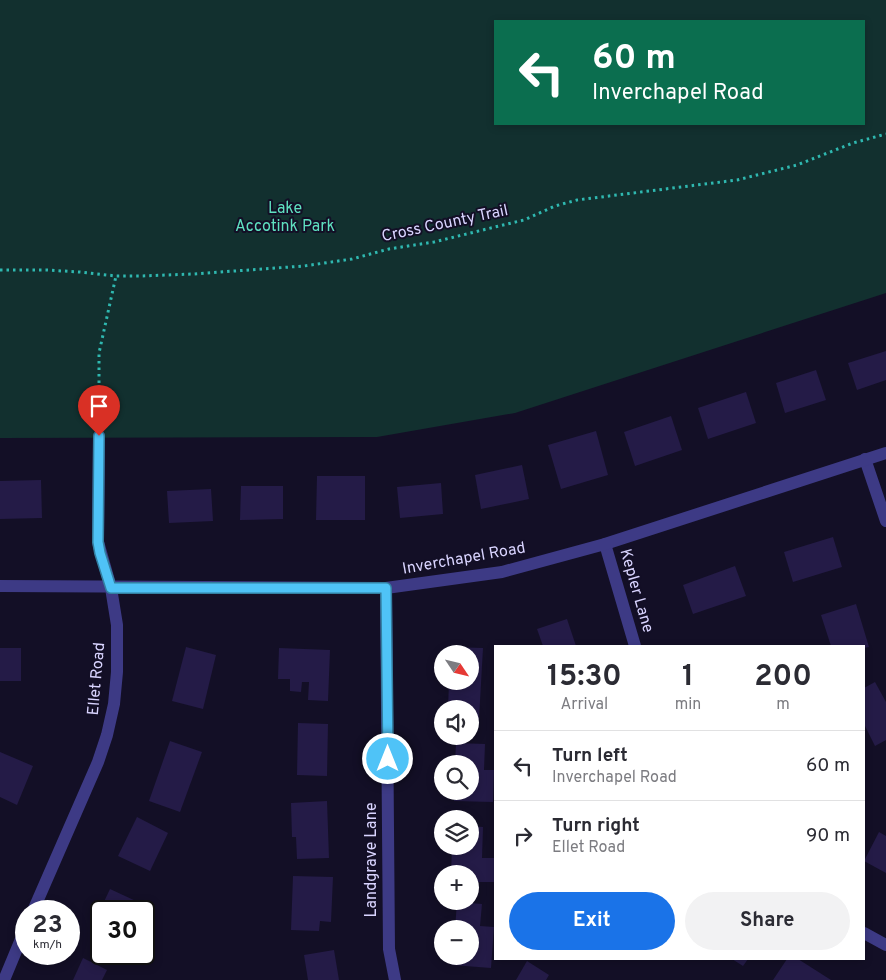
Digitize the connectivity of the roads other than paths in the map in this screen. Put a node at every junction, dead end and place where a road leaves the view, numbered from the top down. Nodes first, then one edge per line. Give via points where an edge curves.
1 (99, 436) road end
2 (886, 453) edge
3 (865, 459) junction
4 (886, 520) edge
5 (605, 544) junction
6 (0, 586) edge
7 (111, 588) junction
8 (386, 588) junction
9 (636, 645) edge
10 (38, 900) edge
11 (865, 934) edge
12 (886, 945) edge
13 (15, 954) edge
14 (4, 980) edge
15 (395, 980) edge

1 - 7 street, Ellet Road via 98,542
2 - 3 street, Inverchapel Road
3 - 4 street
3 - 5 street, Inverchapel Road
5 - 8 street, Inverchapel Road via 502,572
5 - 9 street, Kepler Lane
6 - 7 street, Inverchapel Road
7 - 8 street, Inverchapel Road
7 - 10 street, Ellet Road via 117,625 117,672 108,735
8 - 15 street, Landgrave Lane via 389,949
11 - 12 street
13 - 14 street

